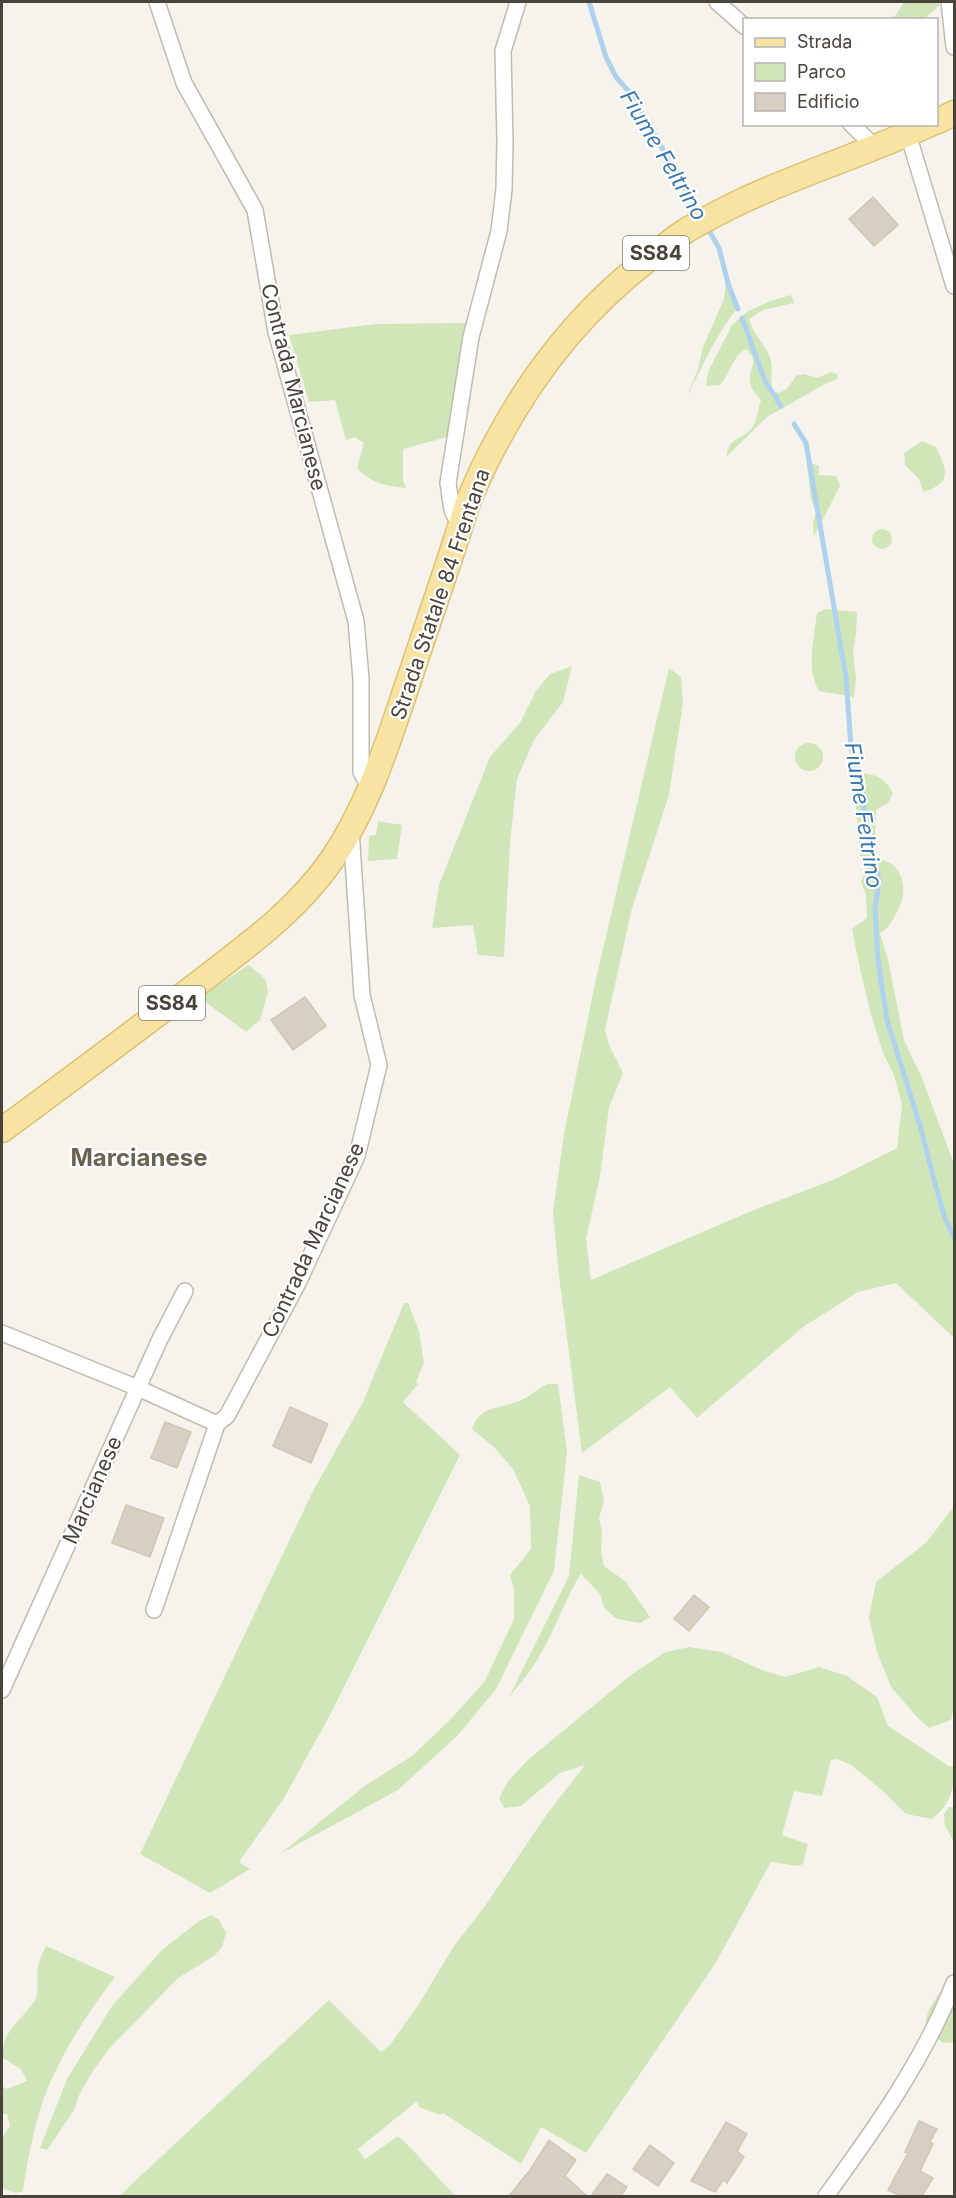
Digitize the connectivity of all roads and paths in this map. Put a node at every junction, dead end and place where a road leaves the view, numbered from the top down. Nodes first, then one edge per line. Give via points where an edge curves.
1 (157, 2) edge
2 (518, 2) edge
3 (717, 2) edge
4 (949, 2) edge
5 (743, 26) edge
6 (954, 47) edge
7 (954, 113) edge
8 (938, 121) edge
9 (853, 126) edge
10 (926, 126) edge
11 (908, 135) junction
12 (876, 148) junction
13 (954, 286) edge
14 (460, 527) junction
15 (370, 788) junction
16 (351, 830) junction
17 (2, 1130) edge
18 (185, 1291) dead end
19 (2, 1333) edge
20 (138, 1388) junction
21 (217, 1424) junction
22 (154, 1610) dead end
23 (2, 1690) edge
24 (954, 1983) edge
25 (826, 2196) edge

1 - 15 street, Contrada Marcianese via 184,83 255,210 276,332 356,621 361,679 361,772
2 - 14 street via 503,51 506,142 499,231 471,337 448,483 452,510
3 - 5 street
4 - 6 street
7 - 8 main road
9 - 12 street
10 - 11 main road, Strada Statale 84 Frentana / SS84
11 - 12 main road, Strada Statale 84 Frentana / SS84
11 - 13 street
12 - 14 main road, Strada Statale 84 Frentana / SS84 via 745,200 684,232 628,275 578,324 534,378 480,472
14 - 15 main road, Strada Statale 84 Frentana / SS84
15 - 16 main road, Strada Statale 84 Frentana / SS84
16 - 17 main road, Strada Statale 84 Frentana / SS84 via 314,883 284,915
16 - 21 street, Contrada Marcianese via 362,995 379,1065 357,1156 298,1283 227,1416
18 - 20 street, Marcianese
19 - 20 street
20 - 21 street
20 - 23 street, Marcianese
21 - 22 street, Contrada Marcianese
24 - 25 street via 942,2014 903,2082

